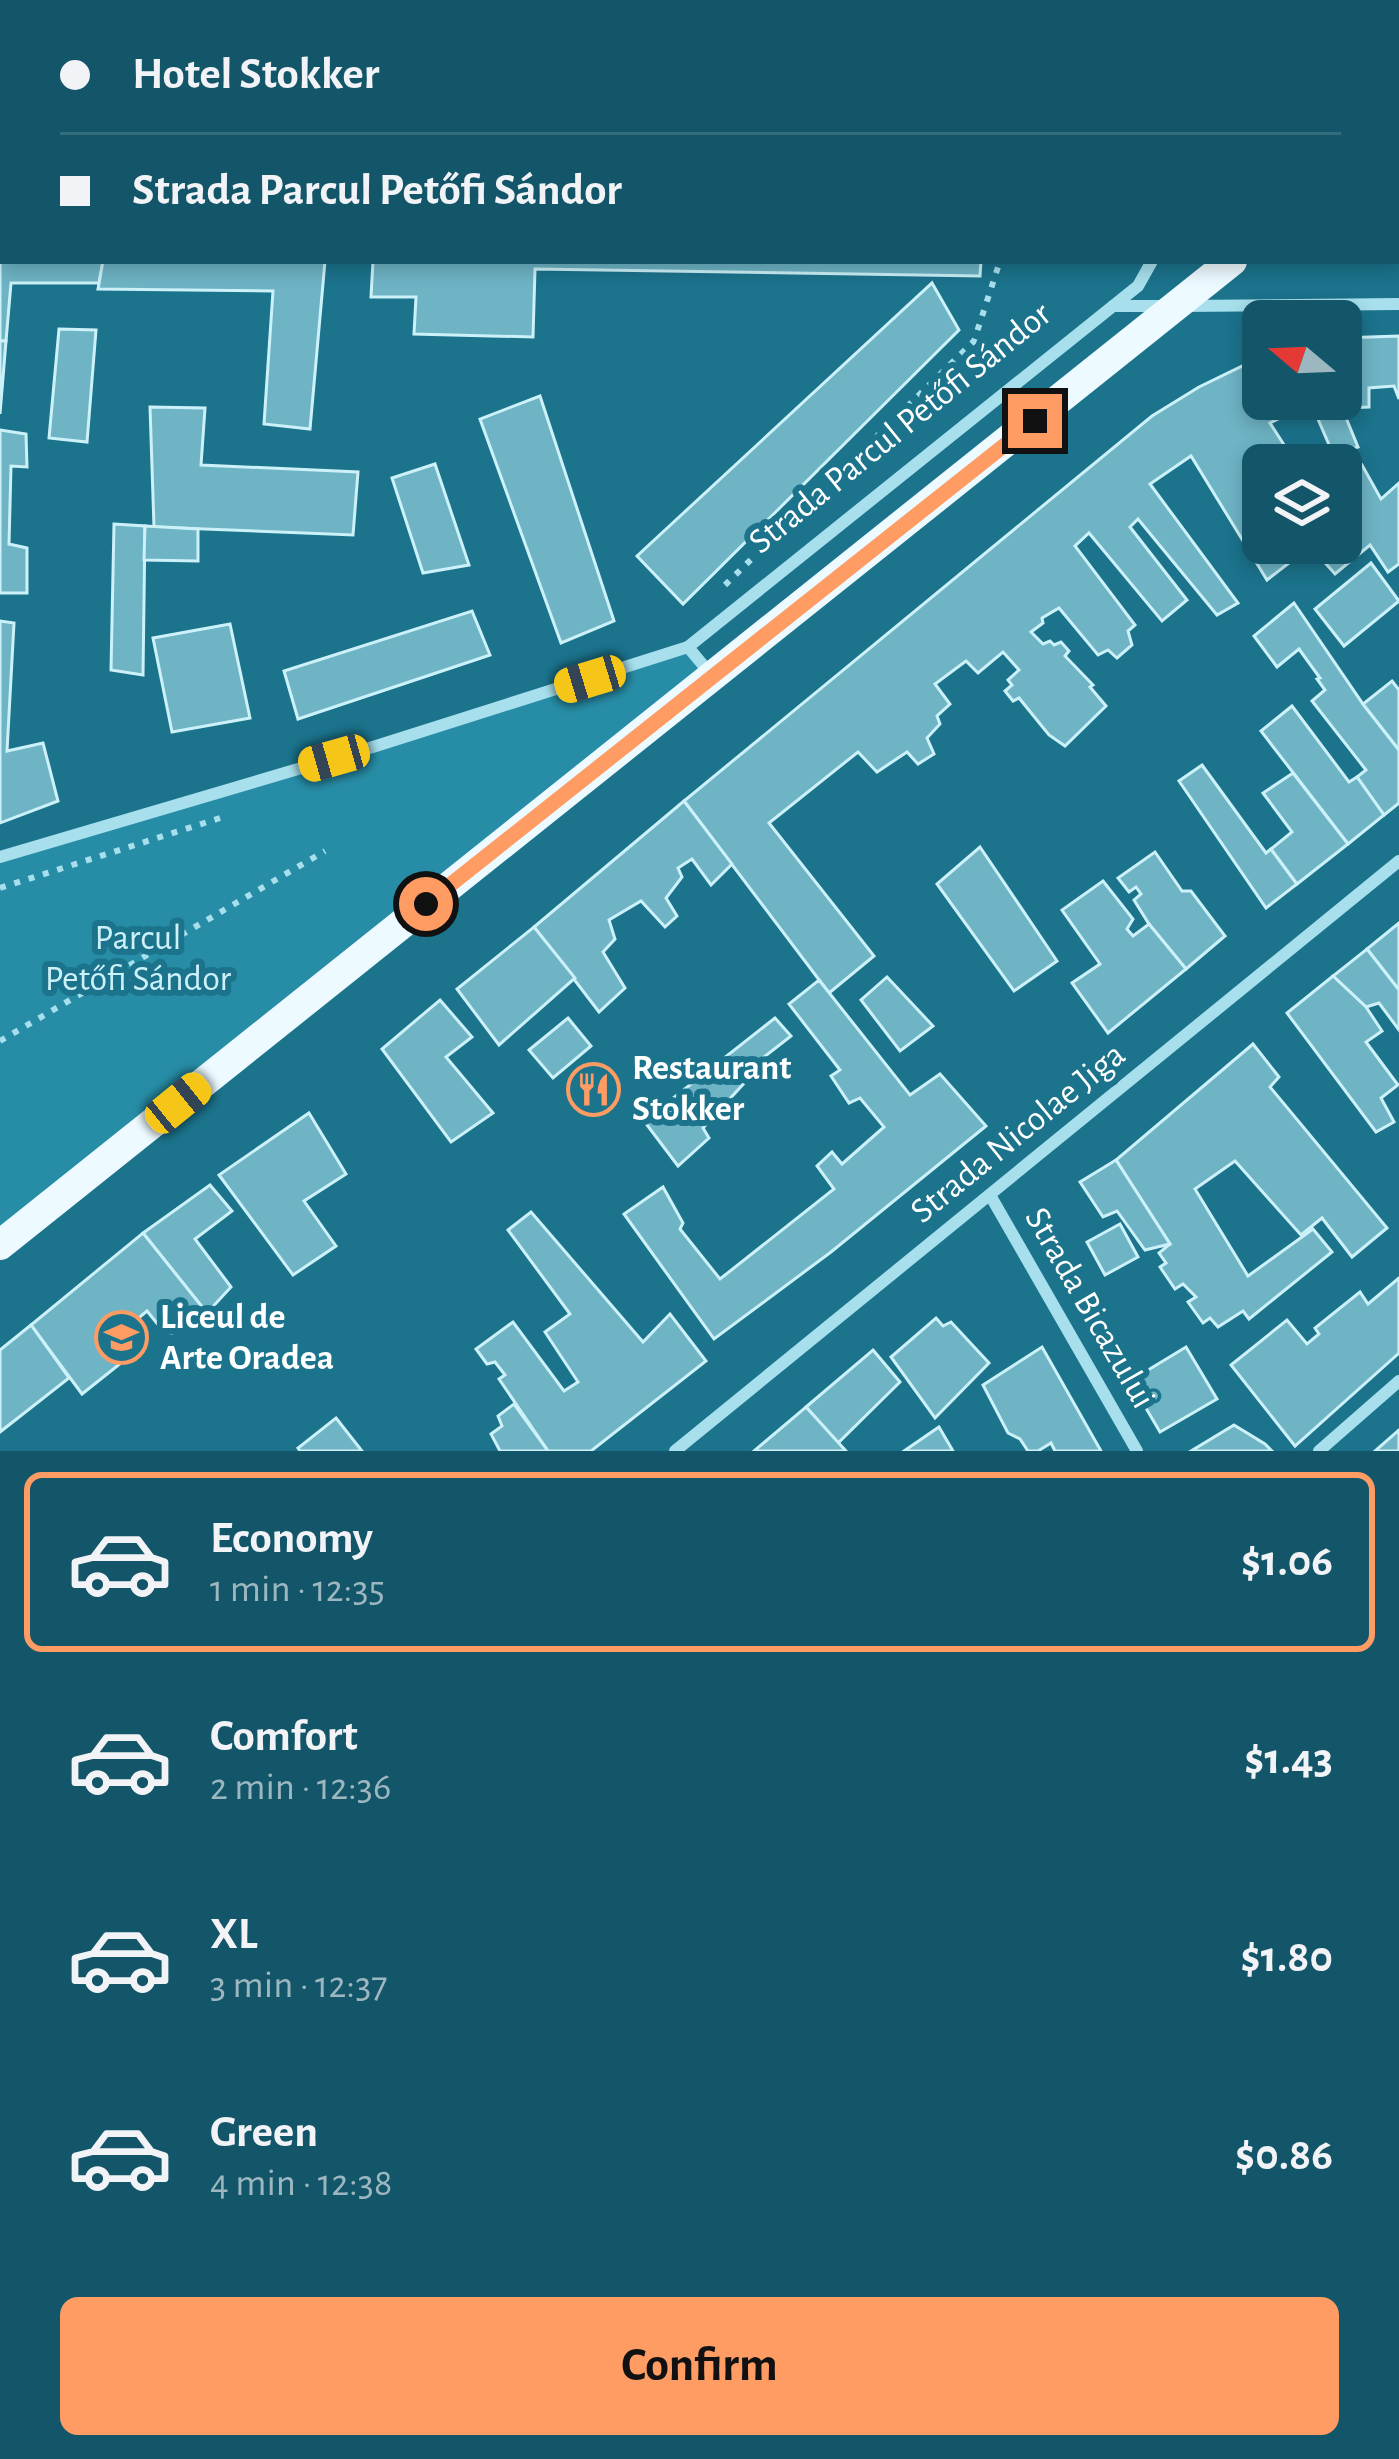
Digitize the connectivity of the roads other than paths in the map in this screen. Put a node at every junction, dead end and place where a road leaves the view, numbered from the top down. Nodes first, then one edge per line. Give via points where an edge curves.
1 (1150, 264) edge
2 (1228, 264) edge
3 (1399, 304) edge
4 (1113, 306) junction
5 (1177, 306) junction
6 (688, 647) junction
7 (714, 678) junction
8 (0, 857) edge
9 (1399, 860) edge
10 (990, 1195) junction
11 (0, 1245) edge
12 (1399, 1381) edge
13 (692, 1437) junction
14 (675, 1451) edge
15 (702, 1451) edge
16 (1137, 1451) edge
17 (1319, 1451) edge

1 - 4 street, Strada Parcul Petőfi Sándor
2 - 5 main road
3 - 5 street
4 - 5 street
4 - 6 street, Strada Parcul Petőfi Sándor
5 - 7 main road
6 - 7 street
6 - 8 street, Strada Parcul Petőfi Sándor
7 - 11 main road
9 - 10 street, Strada Nicolae Jiga
10 - 13 street, Strada Nicolae Jiga
10 - 16 street, Strada Bicazului
12 - 17 street
13 - 14 street, Strada Nicolae Jiga
13 - 15 street

